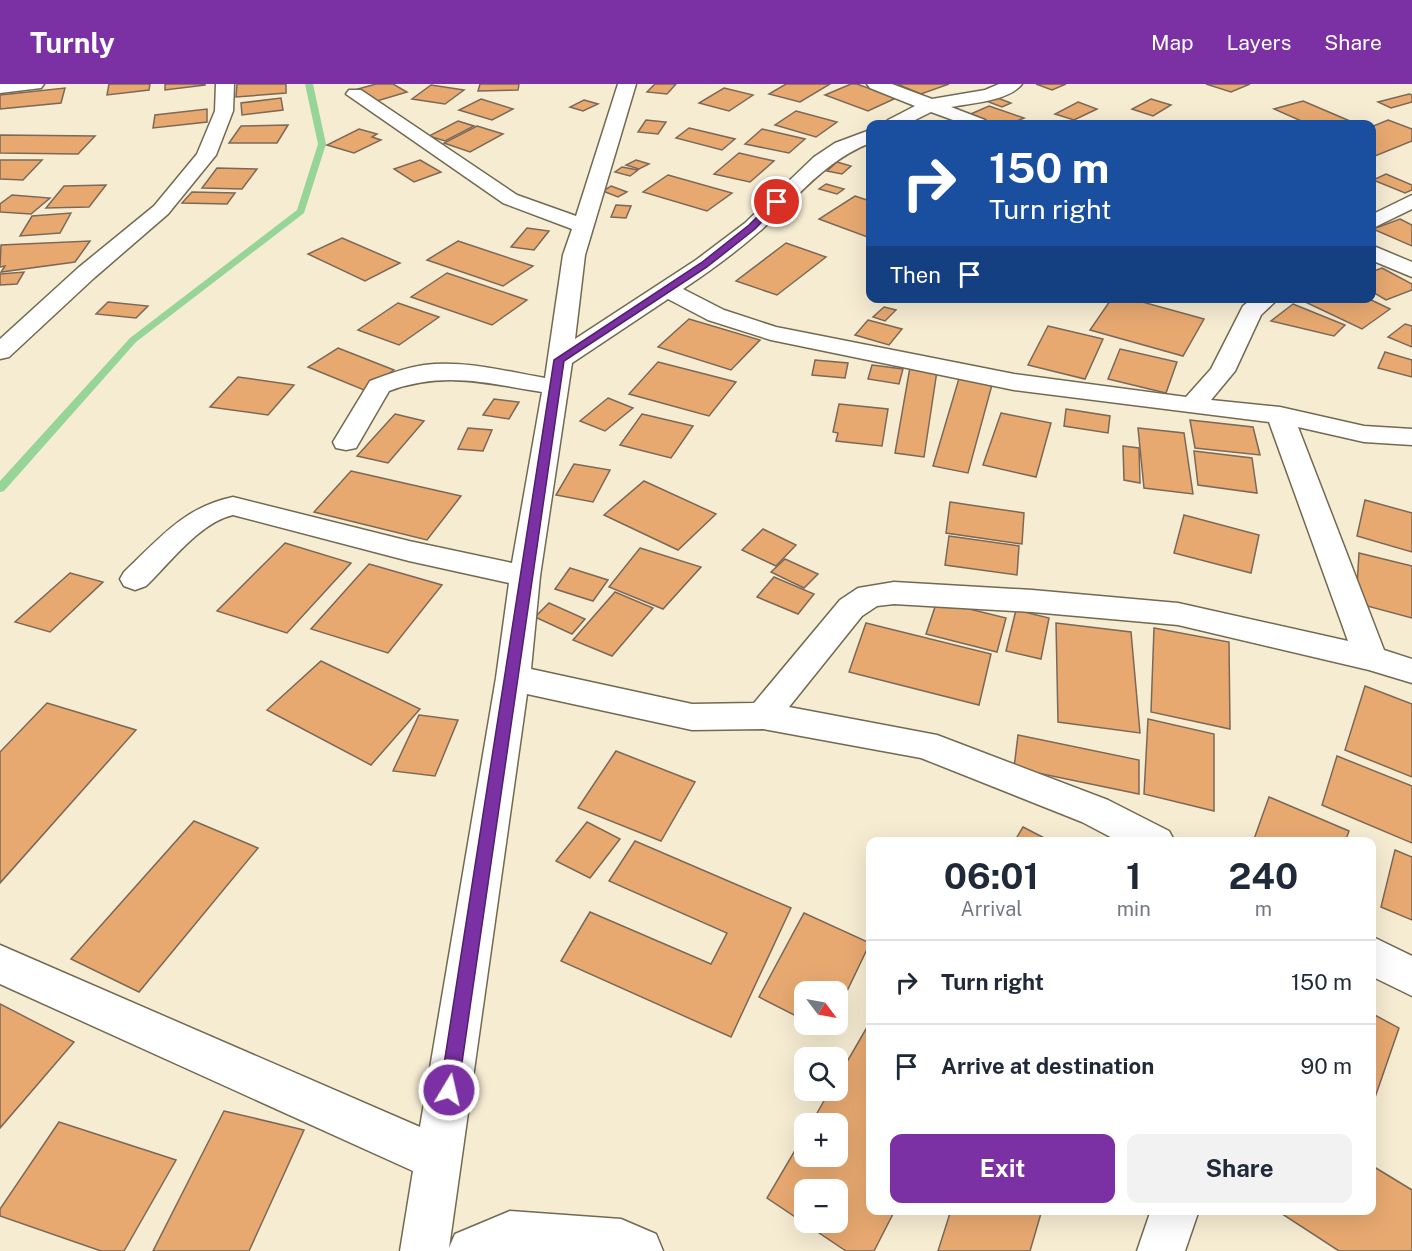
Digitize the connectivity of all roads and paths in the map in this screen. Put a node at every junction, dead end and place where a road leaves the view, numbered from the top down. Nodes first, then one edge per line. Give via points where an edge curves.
1 (35, 84) edge
2 (225, 84) edge
3 (626, 84) edge
4 (876, 84) edge
5 (1013, 84) edge
6 (0, 88) edge
7 (355, 94) dead end
8 (930, 105) junction
9 (902, 120) edge
10 (969, 120) edge
11 (866, 138) edge
12 (1412, 201) edge
13 (1376, 220) edge
14 (584, 226) junction
15 (1376, 254) edge
16 (1412, 270) edge
17 (668, 290) junction
18 (1261, 303) edge
19 (0, 352) edge
20 (558, 374) junction
21 (1193, 406) junction
22 (1280, 415) junction
23 (1412, 437) edge
24 (346, 442) dead end
25 (525, 576) junction
26 (135, 579) dead end
27 (1371, 658) junction
28 (1412, 671) edge
29 (513, 678) junction
30 (763, 716) junction
31 (1146, 837) edge
32 (1376, 958) edge
33 (0, 964) edge
34 (1412, 977) edge
35 (439, 1159) junction
36 (1172, 1215) edge
37 (424, 1251) edge
38 (472, 1251) edge
39 (639, 1251) edge
40 (1161, 1251) edge

1 - 6 street
2 - 19 street via 224,111 206,155 161,210
3 - 14 street
4 - 8 street
5 - 8 street via 989,94
7 - 14 street via 510,199
8 - 9 street
8 - 10 street
11 - 17 street via 821,161 752,227
12 - 13 street
14 - 20 street via 574,255
15 - 16 street
17 - 20 street
17 - 21 street via 716,315 771,333 1014,382
18 - 21 street via 1251,311 1222,371
20 - 24 street via 432,372 406,376 379,386
20 - 25 street
21 - 22 street
22 - 23 street via 1364,434
22 - 27 street
25 - 26 street via 233,506 203,516
25 - 29 street
27 - 28 street
27 - 30 street via 1178,614 894,593 869,596 850,608
29 - 30 street via 692,717
29 - 35 street
30 - 31 street via 926,746 1095,811
32 - 34 street
33 - 35 street
35 - 37 street
36 - 40 street
38 - 39 street via 510,1235 621,1243

